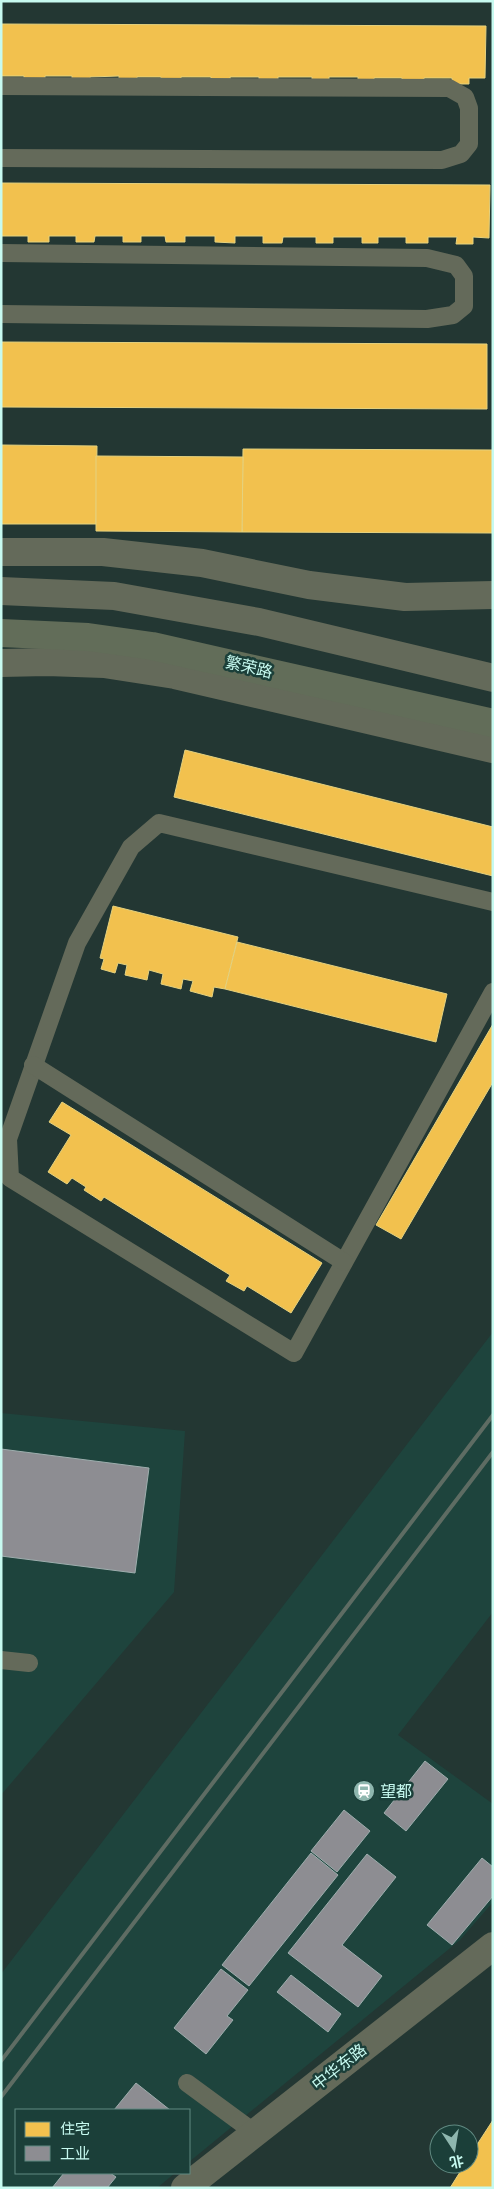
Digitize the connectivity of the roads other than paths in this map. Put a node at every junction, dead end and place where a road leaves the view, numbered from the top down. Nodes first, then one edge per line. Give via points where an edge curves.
1 (1, 86) edge
2 (1, 158) edge
3 (1, 252) edge
4 (1, 314) edge
5 (1, 552) edge
6 (1, 591) edge
7 (493, 595) edge
8 (1, 615) edge
9 (1, 633) edge
10 (1, 663) edge
11 (493, 678) edge
12 (493, 705) edge
13 (493, 723) edge
14 (493, 749) edge
15 (493, 902) edge
16 (493, 992) edge
17 (33, 1066) junction
18 (344, 1262) junction
19 (1, 1660) edge
20 (29, 1663) dead end
21 (493, 1946) edge
22 (187, 2083) dead end
23 (255, 2133) junction
24 (185, 2188) edge

1 - 2 lane via 449,88 465,97 469,108 469,144 460,154 442,160
3 - 4 lane via 427,258 456,265 464,276 464,306 453,315 427,319
5 - 7 street via 103,552 202,564 309,585 405,597
6 - 11 street via 114,596 250,620
8 - 12 main road, 繁荣路 via 90,620 170,631
9 - 13 main road, 繁荣路 via 88,637 152,646
10 - 14 street via 104,664 174,675
15 - 17 lane via 159,823 131,847 77,943
16 - 18 lane
17 - 18 lane
17 - 18 lane via 8,1139 10,1178 294,1353
19 - 20 lane
21 - 23 street, 中华东路
22 - 23 lane
23 - 24 street, 中华东路

